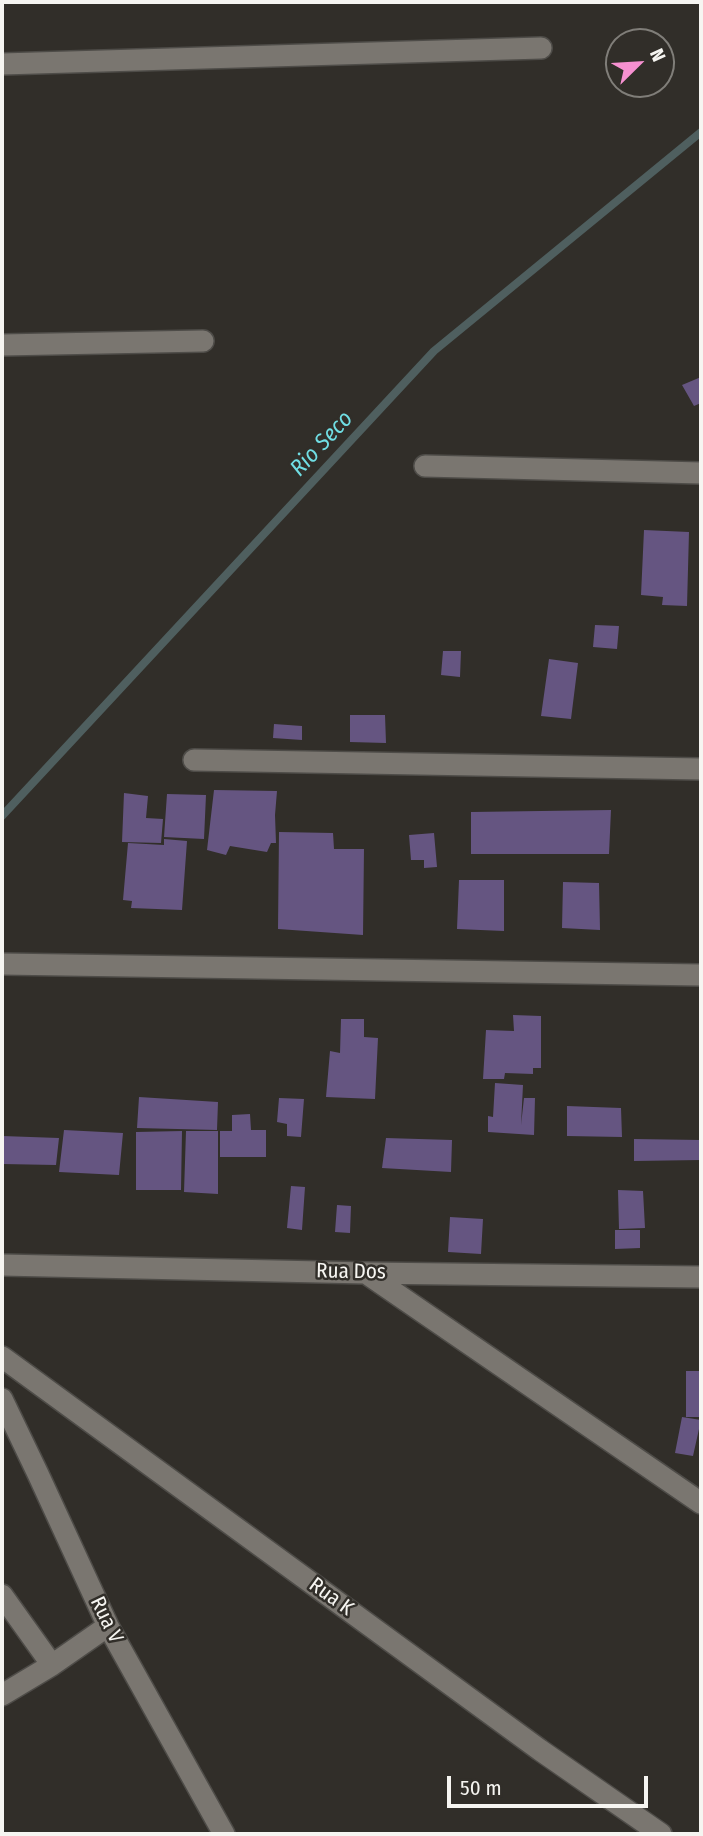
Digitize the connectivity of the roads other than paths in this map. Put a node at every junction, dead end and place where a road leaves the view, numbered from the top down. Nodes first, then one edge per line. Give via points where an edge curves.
1 (541, 48) dead end
2 (2, 64) edge
3 (204, 341) dead end
4 (2, 345) edge
5 (425, 466) dead end
6 (701, 472) edge
7 (194, 760) dead end
8 (701, 769) edge
9 (2, 964) edge
10 (701, 975) edge
11 (2, 1265) edge
12 (366, 1273) junction
13 (701, 1277) edge
14 (2, 1357) edge
15 (2, 1399) edge
16 (701, 1503) edge
17 (2, 1595) edge
18 (108, 1626) junction
19 (52, 1665) junction
20 (2, 1695) edge
21 (224, 1834) edge
22 (661, 1834) edge

1 - 2 street
3 - 4 street
5 - 6 street
7 - 8 street
9 - 10 street
11 - 12 street, Rua Dos
12 - 13 street, Rua Dos
12 - 16 street
14 - 22 street, Rua K
15 - 18 street, Rua V
17 - 19 street
18 - 19 street
18 - 21 street, Rua V
19 - 20 street

